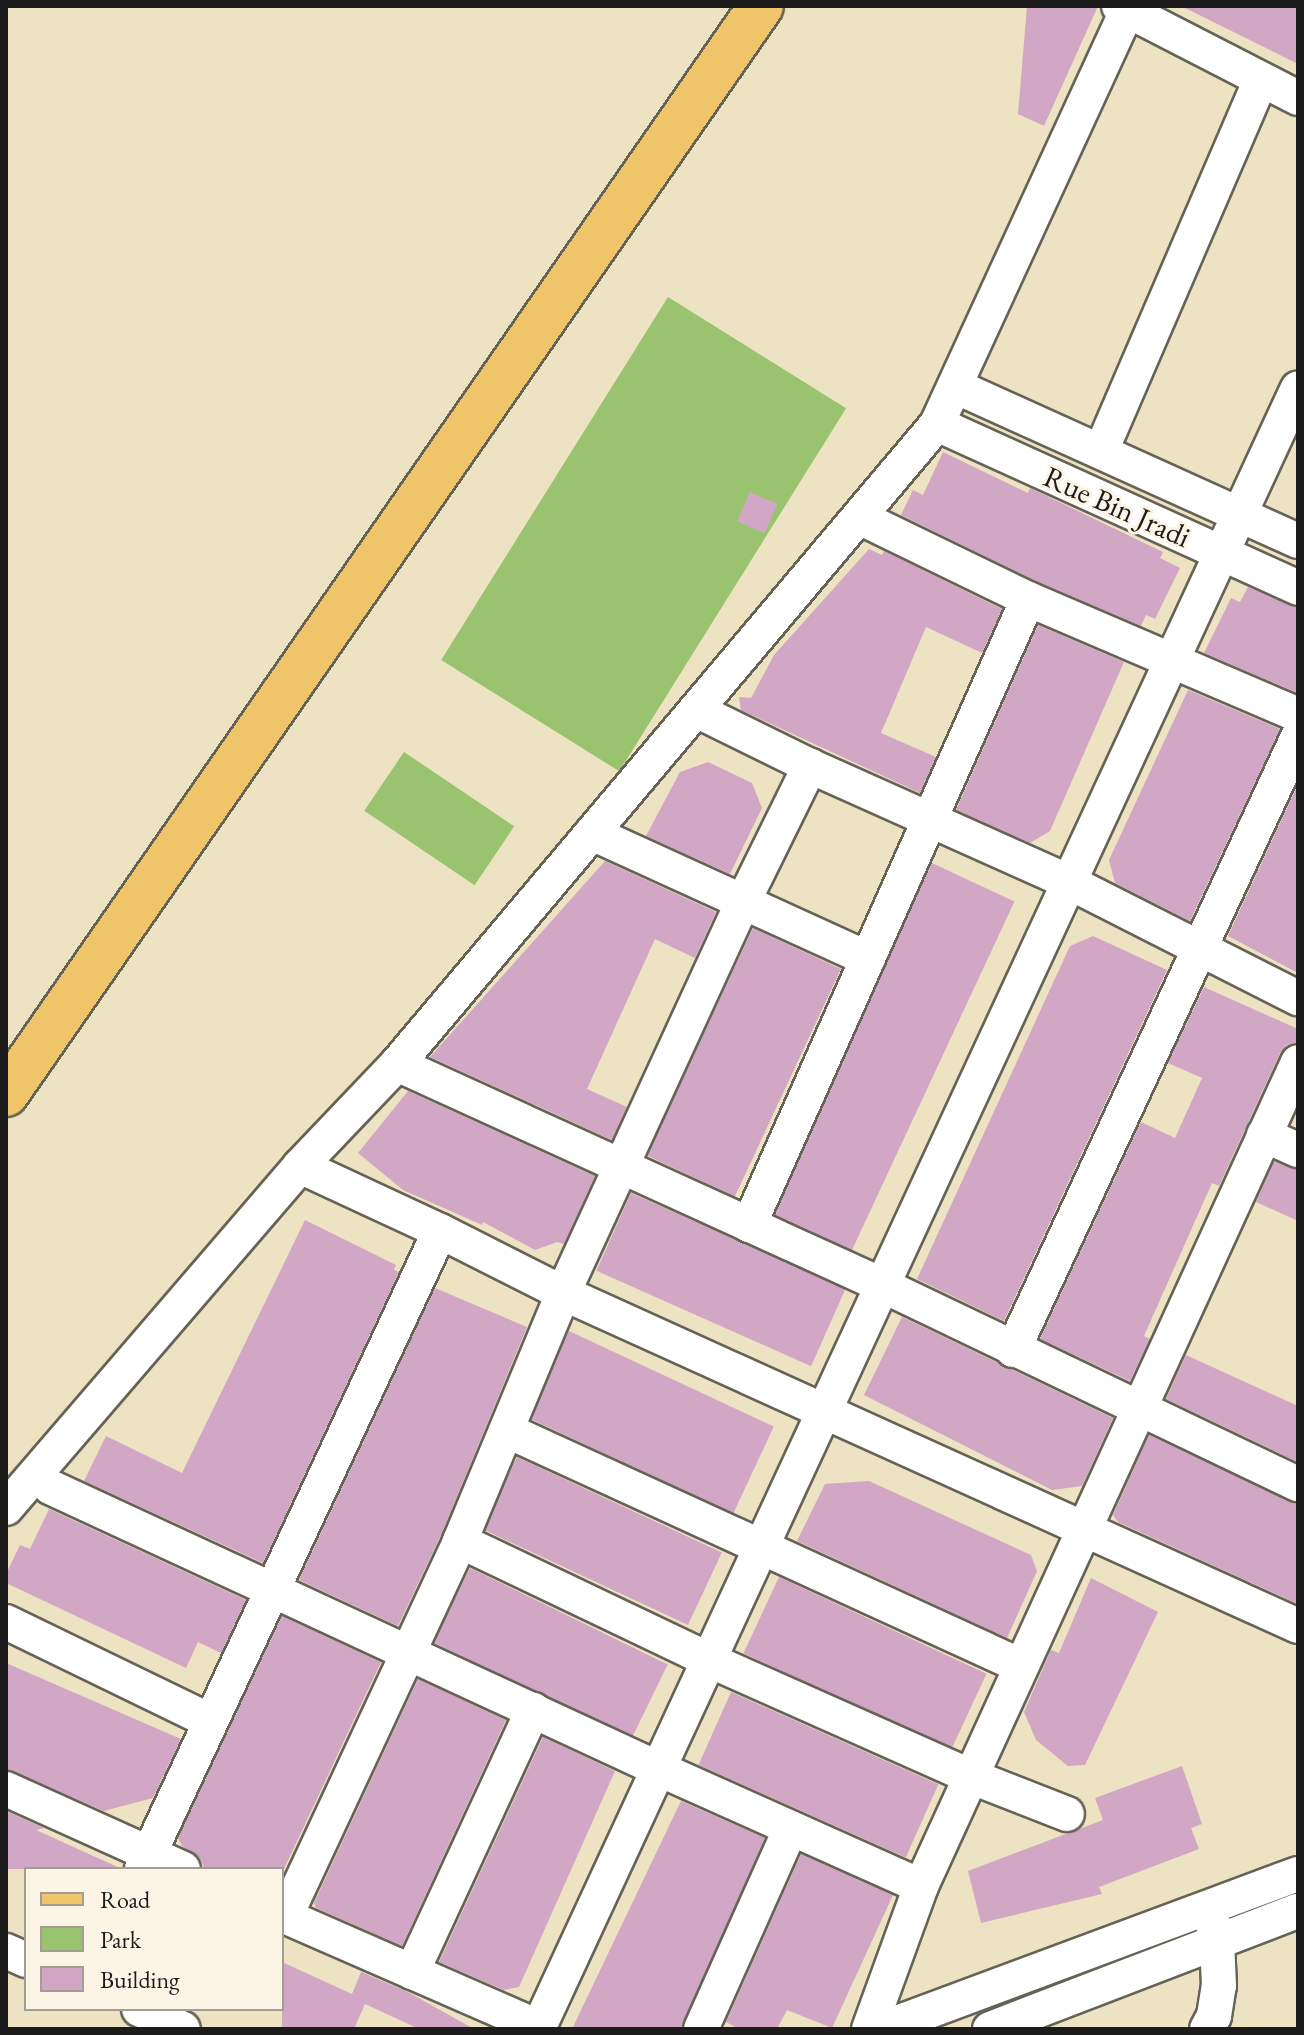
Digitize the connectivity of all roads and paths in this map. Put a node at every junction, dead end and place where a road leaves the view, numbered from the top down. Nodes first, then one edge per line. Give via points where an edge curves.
1 (761, 6) edge
2 (1125, 7) edge
3 (1261, 80) junction
4 (1298, 98) edge
5 (957, 387) junction
6 (1298, 388) edge
7 (937, 424) junction
8 (1101, 451) junction
9 (1239, 515) junction
10 (859, 517) junction
11 (1298, 541) edge
12 (1221, 554) junction
13 (1298, 588) edge
14 (1028, 599) junction
15 (1171, 661) junction
16 (696, 710) junction
17 (1298, 715) edge
18 (1298, 737) edge
19 (810, 766) junction
20 (930, 821) junction
21 (592, 833) junction
22 (1069, 882) junction
23 (743, 902) junction
24 (1198, 948) junction
25 (868, 959) junction
26 (1298, 998) edge
27 (1298, 1062) edge
28 (397, 1064) junction
29 (6, 1094) edge
30 (1264, 1135) junction
31 (1298, 1150) edge
32 (300, 1166) junction
33 (622, 1167) junction
34 (749, 1225) junction
35 (440, 1231) junction
36 (882, 1285) junction
37 (563, 1293) junction
38 (1013, 1350) junction
39 (1139, 1410) junction
40 (823, 1413) junction
41 (508, 1431) junction
42 (1298, 1484) edge
43 (50, 1487) dead end
44 (6, 1508) edge
45 (1083, 1528) junction
46 (460, 1541) junction
47 (763, 1546) junction
48 (272, 1587) junction
49 (6, 1622) edge
50 (1298, 1626) edge
51 (408, 1651) junction
52 (709, 1660) junction
53 (1021, 1666) junction
54 (533, 1710) junction
55 (210, 1721) junction
56 (659, 1769) junction
57 (970, 1776) junction
58 (6, 1789) edge
59 (1067, 1814) dead end
60 (791, 1828) junction
61 (145, 1861) edge
62 (174, 1867) edge
63 (1298, 1874) edge
64 (921, 1886) junction
65 (1209, 1907) junction
66 (1298, 1911) edge
67 (284, 1916) edge
68 (1217, 1941) junction
69 (412, 1972) junction
70 (143, 2011) edge
71 (538, 2028) edge
72 (183, 2029) edge
73 (701, 2029) edge
74 (869, 2029) edge
75 (881, 2029) edge
76 (990, 2029) edge
77 (1207, 2029) edge

1 - 29 main road
2 - 3 street
2 - 5 street
3 - 4 street
3 - 8 street
5 - 7 street
5 - 8 street, Rue Bin Jradi
6 - 9 street
7 - 10 street
7 - 12 street, Rue Bin Jradi
8 - 9 street, Rue Bin Jradi
9 - 11 street, Rue Bin Jradi
9 - 12 street
10 - 14 street
10 - 16 street
12 - 13 street, Rue Bin Jradi
12 - 15 street
14 - 15 street
14 - 20 street
15 - 17 street
15 - 22 street
16 - 19 street
16 - 21 street
18 - 24 street
19 - 20 street
19 - 23 street
20 - 22 street
20 - 25 street
21 - 23 street
21 - 28 street
22 - 24 street
22 - 36 street
23 - 25 street
23 - 33 street
24 - 26 street
24 - 38 street
25 - 34 street
27 - 30 street
28 - 32 street
28 - 33 street
30 - 31 street
30 - 39 street
32 - 35 street
32 - 44 street
33 - 34 street
33 - 37 street
34 - 36 street
35 - 37 street
35 - 48 street
36 - 38 street
36 - 40 street
37 - 40 street
37 - 41 street
38 - 39 street
39 - 42 street
39 - 45 street
40 - 45 street
40 - 47 street
41 - 46 street
41 - 47 street
43 - 48 street
45 - 50 street
45 - 53 street
46 - 51 street
46 - 52 street
47 - 52 street
47 - 53 street
48 - 51 street
48 - 55 street
49 - 55 street
51 - 54 street
51 - 67 street
52 - 56 street
52 - 57 street
53 - 57 street
54 - 56 street
54 - 69 street
55 - 61 street
56 - 60 street
56 - 71 street
57 - 59 street
57 - 64 street
58 - 61 street
60 - 64 street
60 - 73 street
61 - 62 street
63 - 65 street
64 - 74 street
65 - 68 street
65 - 75 street
66 - 68 street
67 - 69 street
68 - 76 street
68 - 77 street via 1219,1986
69 - 71 street
70 - 72 street

